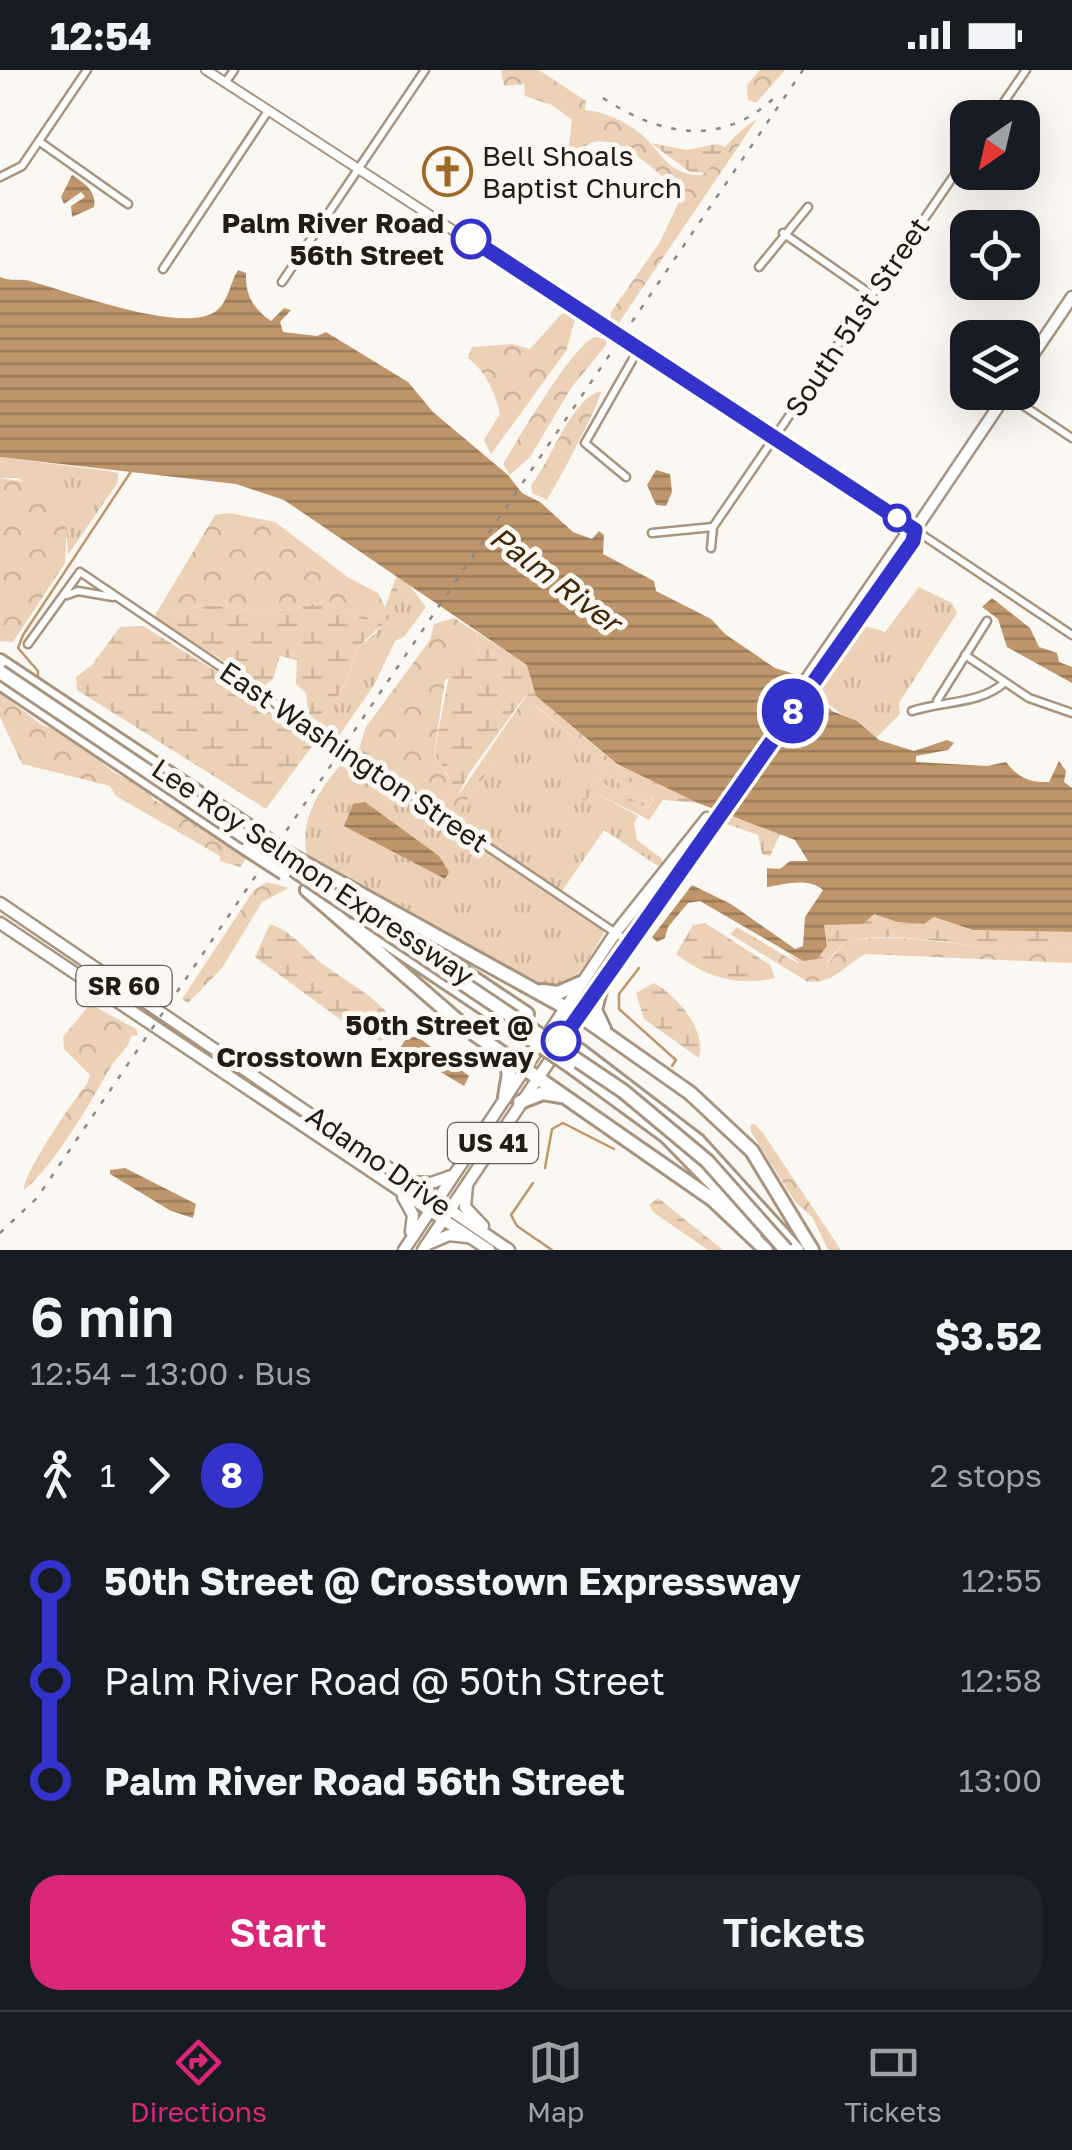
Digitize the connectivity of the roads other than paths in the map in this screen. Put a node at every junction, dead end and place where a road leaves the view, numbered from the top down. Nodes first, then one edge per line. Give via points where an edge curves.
1 (87, 70) edge
2 (206, 70) edge
3 (234, 70) edge
4 (425, 70) edge
5 (1026, 70) edge
6 (225, 83) junction
7 (1005, 100) edge
8 (268, 112) junction
9 (40, 142) junction
10 (357, 170) junction
11 (0, 177) edge
12 (950, 181) edge
13 (128, 204) dead end
14 (808, 206) dead end
15 (783, 233) junction
16 (760, 267) dead end
17 (163, 269) dead end
18 (282, 282) dead end
19 (872, 295) junction
20 (1072, 297) edge
21 (1040, 344) edge
22 (638, 350) junction
23 (996, 410) edge
24 (1032, 410) edge
25 (1072, 438) edge
26 (773, 439) junction
27 (626, 477) dead end
28 (713, 527) junction
29 (915, 530) junction
30 (652, 533) dead end
31 (711, 548) dead end
32 (64, 596) junction
33 (120, 598) junction
34 (988, 621) dead end
35 (1072, 634) edge
36 (28, 644) dead end
37 (965, 655) junction
38 (0, 662) edge
39 (0, 672) edge
40 (1005, 682) junction
41 (0, 683) edge
42 (937, 702) junction
43 (912, 711) dead end
44 (1072, 713) edge
45 (704, 828) junction
46 (291, 855) junction
47 (307, 890) junction
48 (0, 903) edge
49 (0, 923) edge
50 (616, 932) junction
51 (630, 942) junction
52 (74, 953) junction
53 (74, 973) junction
54 (602, 982) junction
55 (581, 983) junction
56 (526, 986) junction
57 (564, 1008) junction
58 (579, 1015) junction
59 (609, 1034) junction
60 (501, 1053) junction
61 (524, 1067) junction
62 (538, 1076) junction
63 (261, 1078) junction
64 (252, 1092) junction
65 (505, 1096) junction
66 (570, 1100) junction
67 (520, 1102) junction
68 (452, 1176) junction
69 (468, 1181) junction
70 (400, 1185) junction
71 (432, 1205) junction
72 (445, 1214) junction
73 (470, 1237) junction
74 (405, 1247) edge
75 (424, 1248) edge
76 (489, 1250) edge
77 (509, 1250) edge
78 (522, 1250) edge
79 (766, 1250) edge
80 (774, 1250) edge
81 (786, 1250) edge
82 (797, 1250) edge
83 (812, 1250) edge

1 - 9 street
2 - 6 street
3 - 6 street
4 - 10 street
5 - 7 street
6 - 8 street
8 - 10 street
8 - 17 street
9 - 11 street via 22,166
9 - 13 street
10 - 18 street
10 - 22 street
12 - 19 street, South 51st Street
14 - 15 street
15 - 16 street
15 - 19 street
19 - 26 street, South 51st Street
20 - 21 main road
22 - 26 street
22 - 27 street via 584,443
23 - 29 main road, US 41
24 - 25 street
26 - 28 street, South 51st Street
26 - 29 street
28 - 30 street
28 - 31 street
29 - 35 street
29 - 45 main road, US 41
32 - 33 street via 78,591
32 - 33 street, East Washington Street via 80,572
32 - 36 street
33 - 50 street, East Washington Street
34 - 37 street
37 - 40 street
37 - 42 street
38 - 46 highway, Lee Roy Selmon Expressway, bridge
39 - 81 highway, bridge via 624,1090 707,1161
40 - 42 street via 986,696
40 - 44 street
41 - 47 highway, Lee Roy Selmon Expressway, bridge
42 - 43 street
45 - 50 main road, US 41
45 - 51 main road, US 41
46 - 56 highway
46 - 82 highway, Lee Roy Selmon Expressway via 579,1050 698,1140
47 - 60 highway
47 - 80 highway, Lee Roy Selmon Expressway, bridge via 666,1136
48 - 52 main road, Adamo Drive / SR 60
49 - 53 main road, Adamo Drive / SR 60
50 - 51 street, East Washington Street
50 - 55 main road, US 41
51 - 54 main road, US 41
52 - 53 main road
52 - 63 main road, Adamo Drive / SR 60
53 - 64 main road, Adamo Drive / SR 60
54 - 58 main road, US 41
54 - 59 highway via 596,1014
55 - 56 highway via 554,994
55 - 57 main road, US 41
56 - 57 highway
57 - 58 highway
57 - 61 main road, US 41
58 - 59 highway
58 - 62 main road, US 41
59 - 83 highway via 742,1140 778,1187
60 - 61 highway
60 - 65 highway via 508,1070
61 - 62 highway
61 - 65 main road, US 41
62 - 66 highway
62 - 67 main road, US 41
63 - 64 main road
63 - 70 main road, Adamo Drive / SR 60
64 - 70 main road, Adamo Drive / SR 60
65 - 68 main road, US 41
66 - 67 highway via 547,1093
66 - 79 highway via 712,1199
67 - 69 main road, US 41
68 - 70 main road
68 - 71 main road, US 41
69 - 72 main road, US 41
69 - 78 main road via 465,1207 472,1218
70 - 71 main road, Adamo Drive / SR 60
70 - 74 main road via 413,1214
71 - 72 main road, Adamo Drive / SR 60
71 - 74 main road, US 41
72 - 73 main road, Adamo Drive / SR 60
72 - 75 main road, US 41
72 - 77 main road, Adamo Drive / SR 60
73 - 75 main road via 449,1235
73 - 76 main road, Adamo Drive / SR 60

